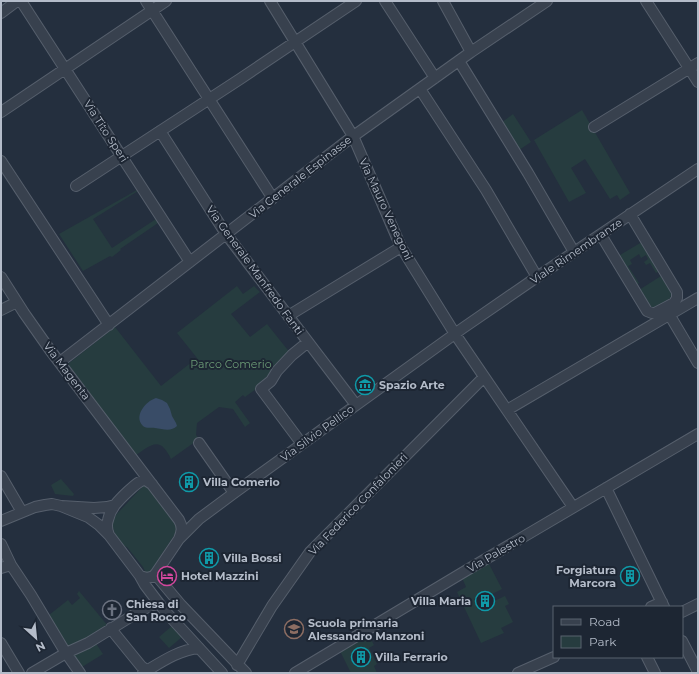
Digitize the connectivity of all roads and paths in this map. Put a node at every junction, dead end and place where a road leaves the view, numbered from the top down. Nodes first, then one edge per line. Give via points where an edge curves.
1 (16, 1) edge
2 (21, 1) edge
3 (146, 1) edge
4 (166, 1) edge
5 (270, 1) edge
6 (356, 1) edge
7 (385, 1) edge
8 (443, 1) edge
9 (547, 1) edge
10 (646, 1) edge
11 (152, 10) junction
12 (1, 12) edge
13 (295, 42) junction
14 (471, 52) junction
15 (458, 61) junction
16 (694, 66) edge
17 (65, 69) junction
18 (436, 78) junction
19 (698, 82) edge
20 (420, 89) junction
21 (209, 99) junction
22 (1, 112) edge
23 (594, 128) dead end
24 (160, 131) junction
25 (353, 136) junction
26 (122, 156) junction
27 (1, 162) edge
28 (698, 169) edge
29 (76, 186) dead end
30 (272, 199) junction
31 (630, 214) junction
32 (226, 234) junction
33 (601, 234) junction
34 (401, 248) junction
35 (574, 252) junction
36 (190, 262) junction
37 (1, 277) edge
38 (537, 277) junction
39 (698, 298) edge
40 (17, 302) junction
41 (674, 302) junction
42 (1, 310) edge
43 (655, 313) junction
44 (669, 314) junction
45 (288, 316) junction
46 (109, 325) junction
47 (455, 334) junction
48 (308, 342) junction
49 (60, 362) junction
50 (698, 363) edge
51 (484, 376) junction
52 (356, 405) junction
53 (507, 410) junction
54 (698, 434) edge
55 (199, 442) dead end
56 (302, 444) junction
57 (136, 463) junction
58 (1, 476) edge
59 (136, 484) junction
60 (152, 485) junction
61 (606, 488) junction
62 (234, 494) junction
63 (115, 505) junction
64 (61, 506) junction
65 (573, 507) junction
66 (22, 512) junction
67 (199, 519) junction
68 (179, 520) junction
69 (1, 521) edge
70 (109, 535) junction
71 (179, 539) junction
72 (1, 544) edge
73 (6, 567) edge
74 (155, 574) junction
75 (140, 576) junction
76 (159, 604) junction
77 (663, 604) edge
78 (698, 604) edge
79 (181, 605) junction
80 (683, 612) edge
81 (111, 628) junction
82 (187, 636) junction
83 (1, 643) edge
84 (683, 643) edge
85 (199, 648) junction
86 (66, 654) junction
87 (171, 657) junction
88 (553, 658) edge
89 (648, 658) edge
90 (238, 665) junction
91 (146, 672) edge
92 (525, 672) edge
93 (698, 672) edge
94 (19, 673) edge
95 (32, 673) edge
96 (80, 673) edge
97 (222, 673) edge
98 (246, 673) edge
99 (295, 673) edge
100 (655, 673) edge

1 - 12 street
2 - 17 street, Via Tito Speri
3 - 11 street
4 - 11 street
5 - 13 street, Via Mauro Venegoni
6 - 13 street
7 - 18 street
8 - 14 street
9 - 14 street, Via Generale Espinasse
10 - 16 street
11 - 17 street
11 - 21 street
13 - 21 street
13 - 25 street, Via Mauro Venegoni
14 - 15 street, Via Generale Espinasse
15 - 18 street, Via Generale Espinasse
15 - 35 street
16 - 19 street
16 - 23 street
17 - 22 street
17 - 26 street, Via Tito Speri
18 - 20 street, Via Generale Espinasse
20 - 25 street, Via Generale Espinasse
20 - 38 street via 486,190
21 - 24 street
21 - 30 street
24 - 26 street
24 - 32 street, Via Generale Manfredo Fanti
25 - 30 street, Via Generale Espinasse
25 - 34 street, Via Mauro Venegoni
26 - 29 street
26 - 36 street, Via Tito Speri
27 - 46 street
28 - 31 street, Viale Rimembranze
30 - 32 street, Via Generale Espinasse
31 - 33 street, Viale Rimembranze
31 - 41 street via 676,292 677,298
32 - 36 street, Via Generale Espinasse
32 - 45 street, Via Generale Manfredo Fanti
33 - 35 street, Viale Rimembranze
33 - 43 street via 646,310
34 - 45 street
34 - 47 street, Via Mauro Venegoni
35 - 38 street, Viale Rimembranze
36 - 46 street, Via Generale Espinasse
37 - 40 street, Via Magenta
38 - 47 street, Viale Rimembranze
39 - 44 street
40 - 42 street
40 - 49 street, Via Magenta
41 - 43 street
41 - 44 street
43 - 44 street
44 - 50 street
44 - 53 street
45 - 48 street, Via Generale Manfredo Fanti
46 - 49 street, Via Generale Espinasse
47 - 51 street, Via Mauro Venegoni
47 - 52 street, Via Silvio Pellico
48 - 52 street, Via Generale Manfredo Fanti
48 - 56 street via 260,389
49 - 57 street, Via Magenta
51 - 53 street, Via Mauro Venegoni
51 - 90 street, Via Federico Confalonieri via 310,552 272,606
52 - 56 street, Via Silvio Pellico
53 - 65 street, Via Mauro Venegoni
54 - 61 street, Via Palestro
55 - 62 street
56 - 62 street, Via Silvio Pellico
57 - 59 street via 140,471
57 - 60 street, Via Magenta
58 - 66 street
59 - 60 street via 143,480
59 - 63 street
60 - 68 street, Via Magenta
61 - 65 street, Via Palestro
61 - 77 street
62 - 67 street, Via Silvio Pellico
63 - 64 street via 94,508
63 - 70 street via 107,522
64 - 66 street via 45,505
64 - 70 street via 88,517
65 - 99 street, Via Palestro
66 - 69 street
67 - 68 street via 194,522
67 - 71 street, Via Silvio Pellico
68 - 71 street via 182,530
70 - 75 street
71 - 74 street, Via Silvio Pellico
72 - 73 street
73 - 86 street via 31,595
74 - 75 street via 149,578
74 - 79 street
75 - 76 street
76 - 79 street via 170,597
76 - 81 street via 145,608
76 - 82 street
78 - 80 street
79 - 90 street
81 - 86 street
81 - 91 street
82 - 85 street
82 - 87 street via 185,644
83 - 94 street
84 - 93 street
85 - 87 street
85 - 97 street
86 - 95 street
86 - 96 street
87 - 91 street
88 - 92 street
89 - 100 street
90 - 98 street

